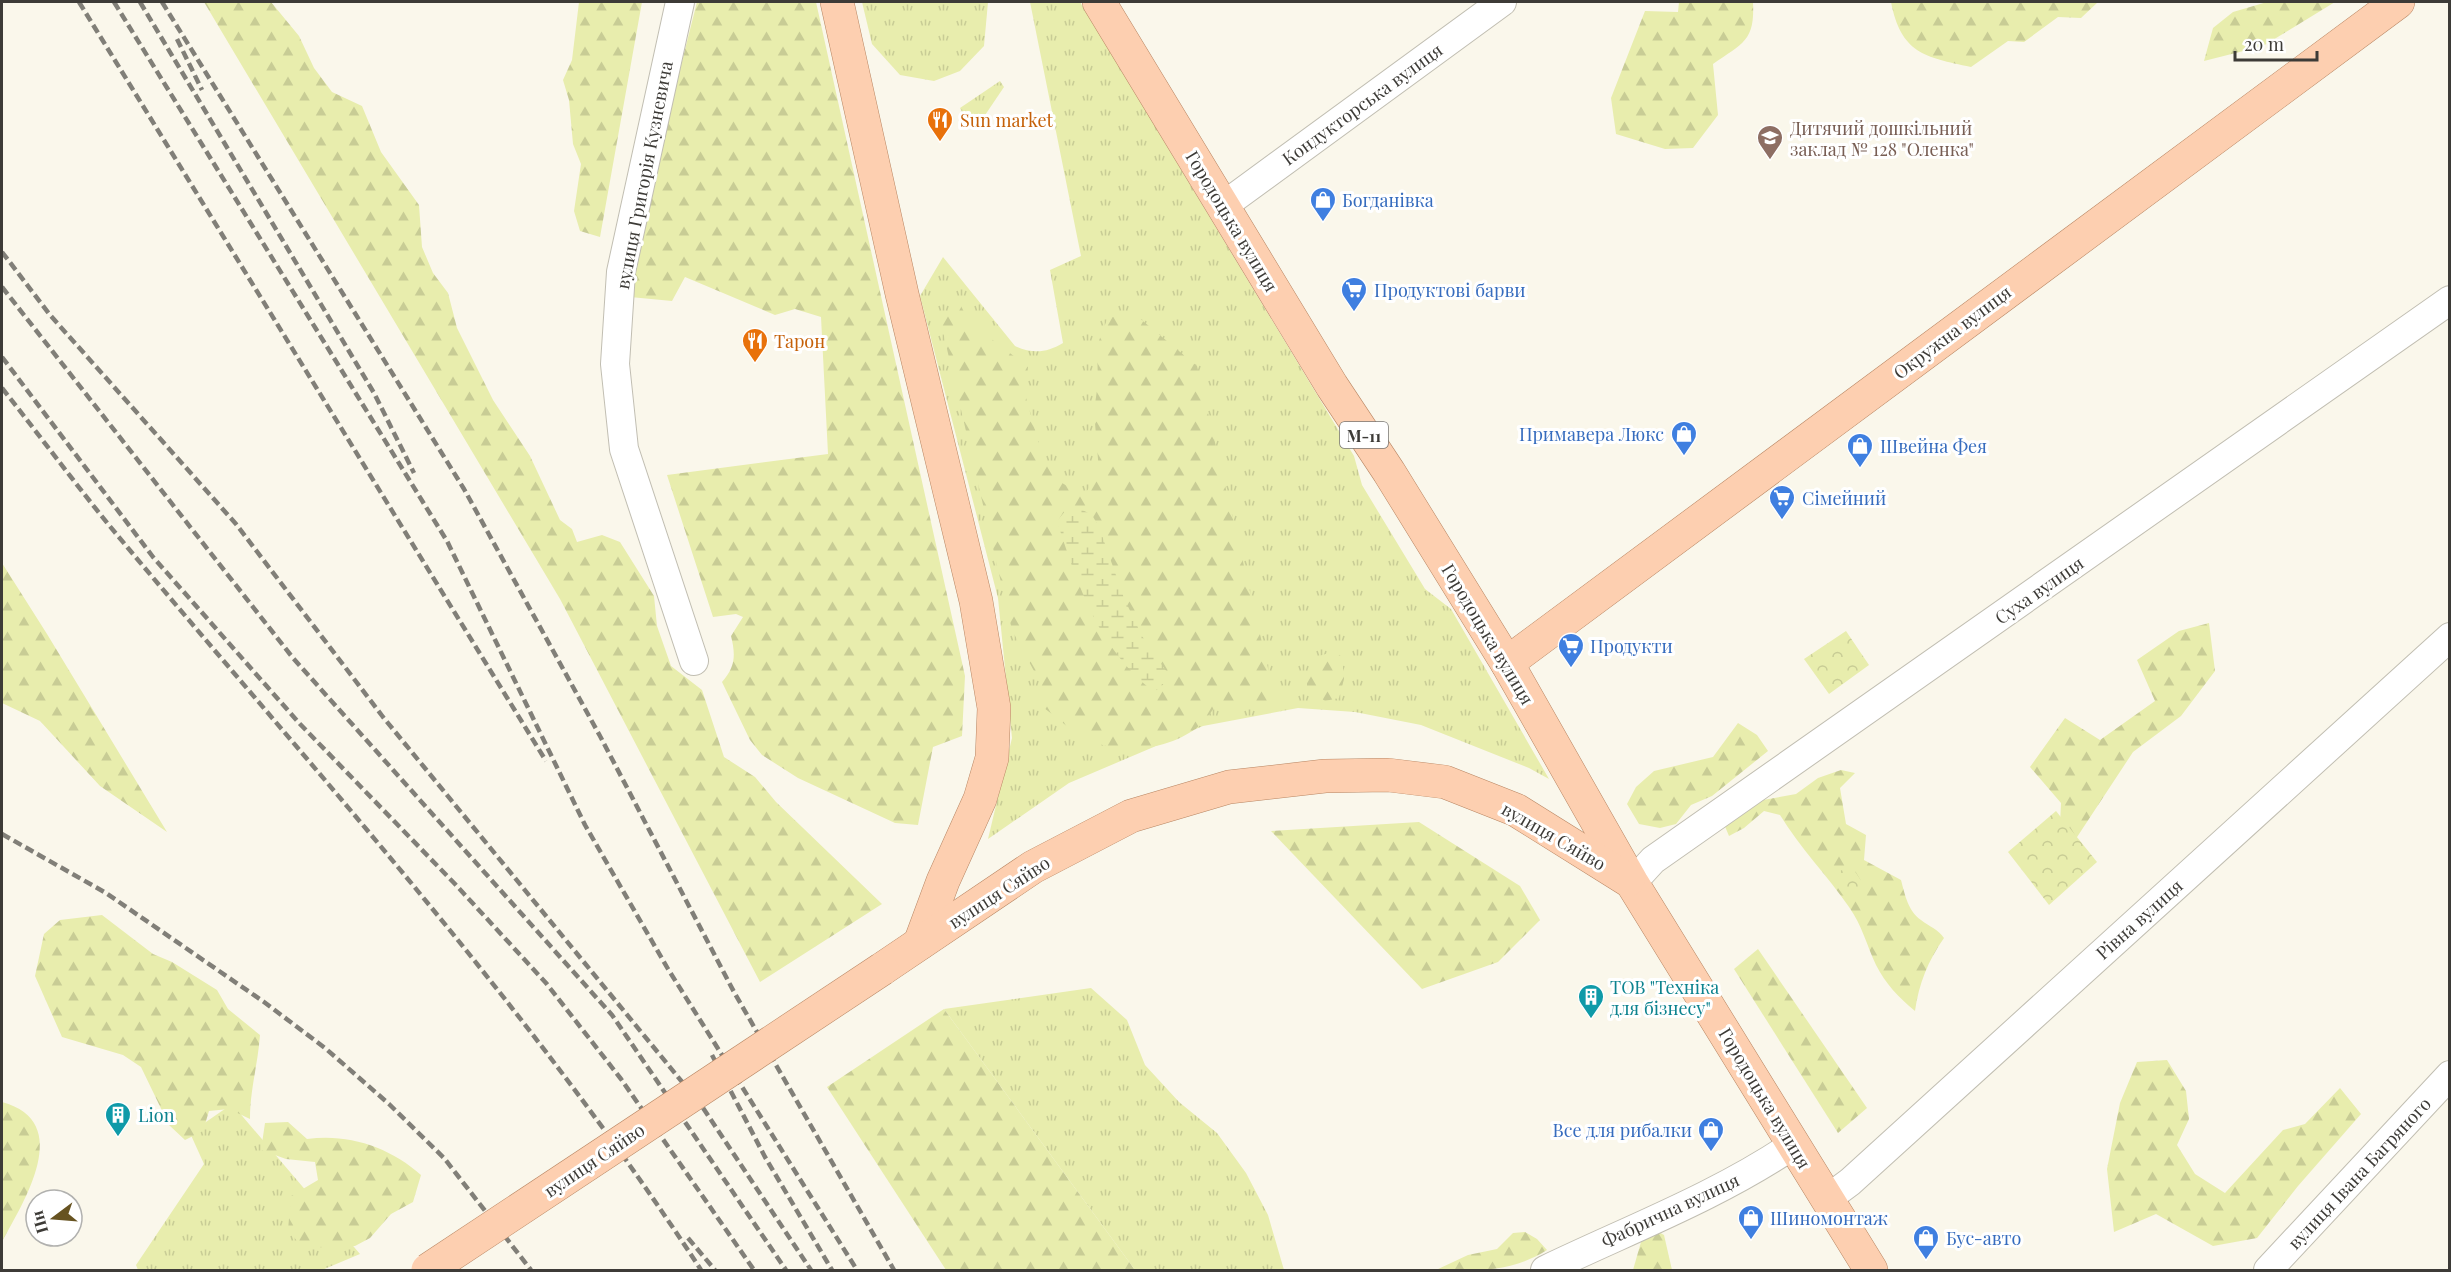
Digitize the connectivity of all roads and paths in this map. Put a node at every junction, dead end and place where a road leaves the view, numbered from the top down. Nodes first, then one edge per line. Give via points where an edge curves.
1 (680, 2) edge
2 (837, 2) edge
3 (1099, 2) edge
4 (1502, 2) edge
5 (2398, 2) edge
6 (1222, 206) junction
7 (2450, 300) edge
8 (2450, 637) edge
9 (694, 661) dead end
10 (1507, 663) junction
11 (1632, 883) junction
12 (920, 943) junction
13 (2450, 1075) edge
14 (1793, 1145) junction
15 (1827, 1199) junction
16 (428, 1270) edge
17 (1545, 1270) edge
18 (1871, 1270) edge
19 (2268, 1270) edge

1 - 9 street, вулиця Григорія Кузневича via 621,272 615,364 624,449
2 - 12 main road via 976,601 994,708 992,758 980,799
3 - 6 main road, Городоцька вулиця / М-11
4 - 6 street, Кондукторська вулиця
5 - 10 main road, Окружна вулиця
6 - 10 main road, Городоцька вулиця / М-11
7 - 11 street, Суха вулиця via 1653,860
8 - 15 street, Рівна вулиця
10 - 11 main road, Городоцька вулиця / М-11
11 - 12 main road, вулиця Сяйво via 1516,810 1445,782 1388,775 1325,776 1229,787 1131,816 1033,867
11 - 14 main road, Городоцька вулиця / М-11
12 - 16 main road, вулиця Сяйво, bridge
13 - 19 street, вулиця Івана Багряного
14 - 15 main road, Городоцька вулиця / М-11
14 - 17 street, Фабрична вулиця via 1761,1167 1676,1210
15 - 18 main road, Городоцька вулиця / М-11

